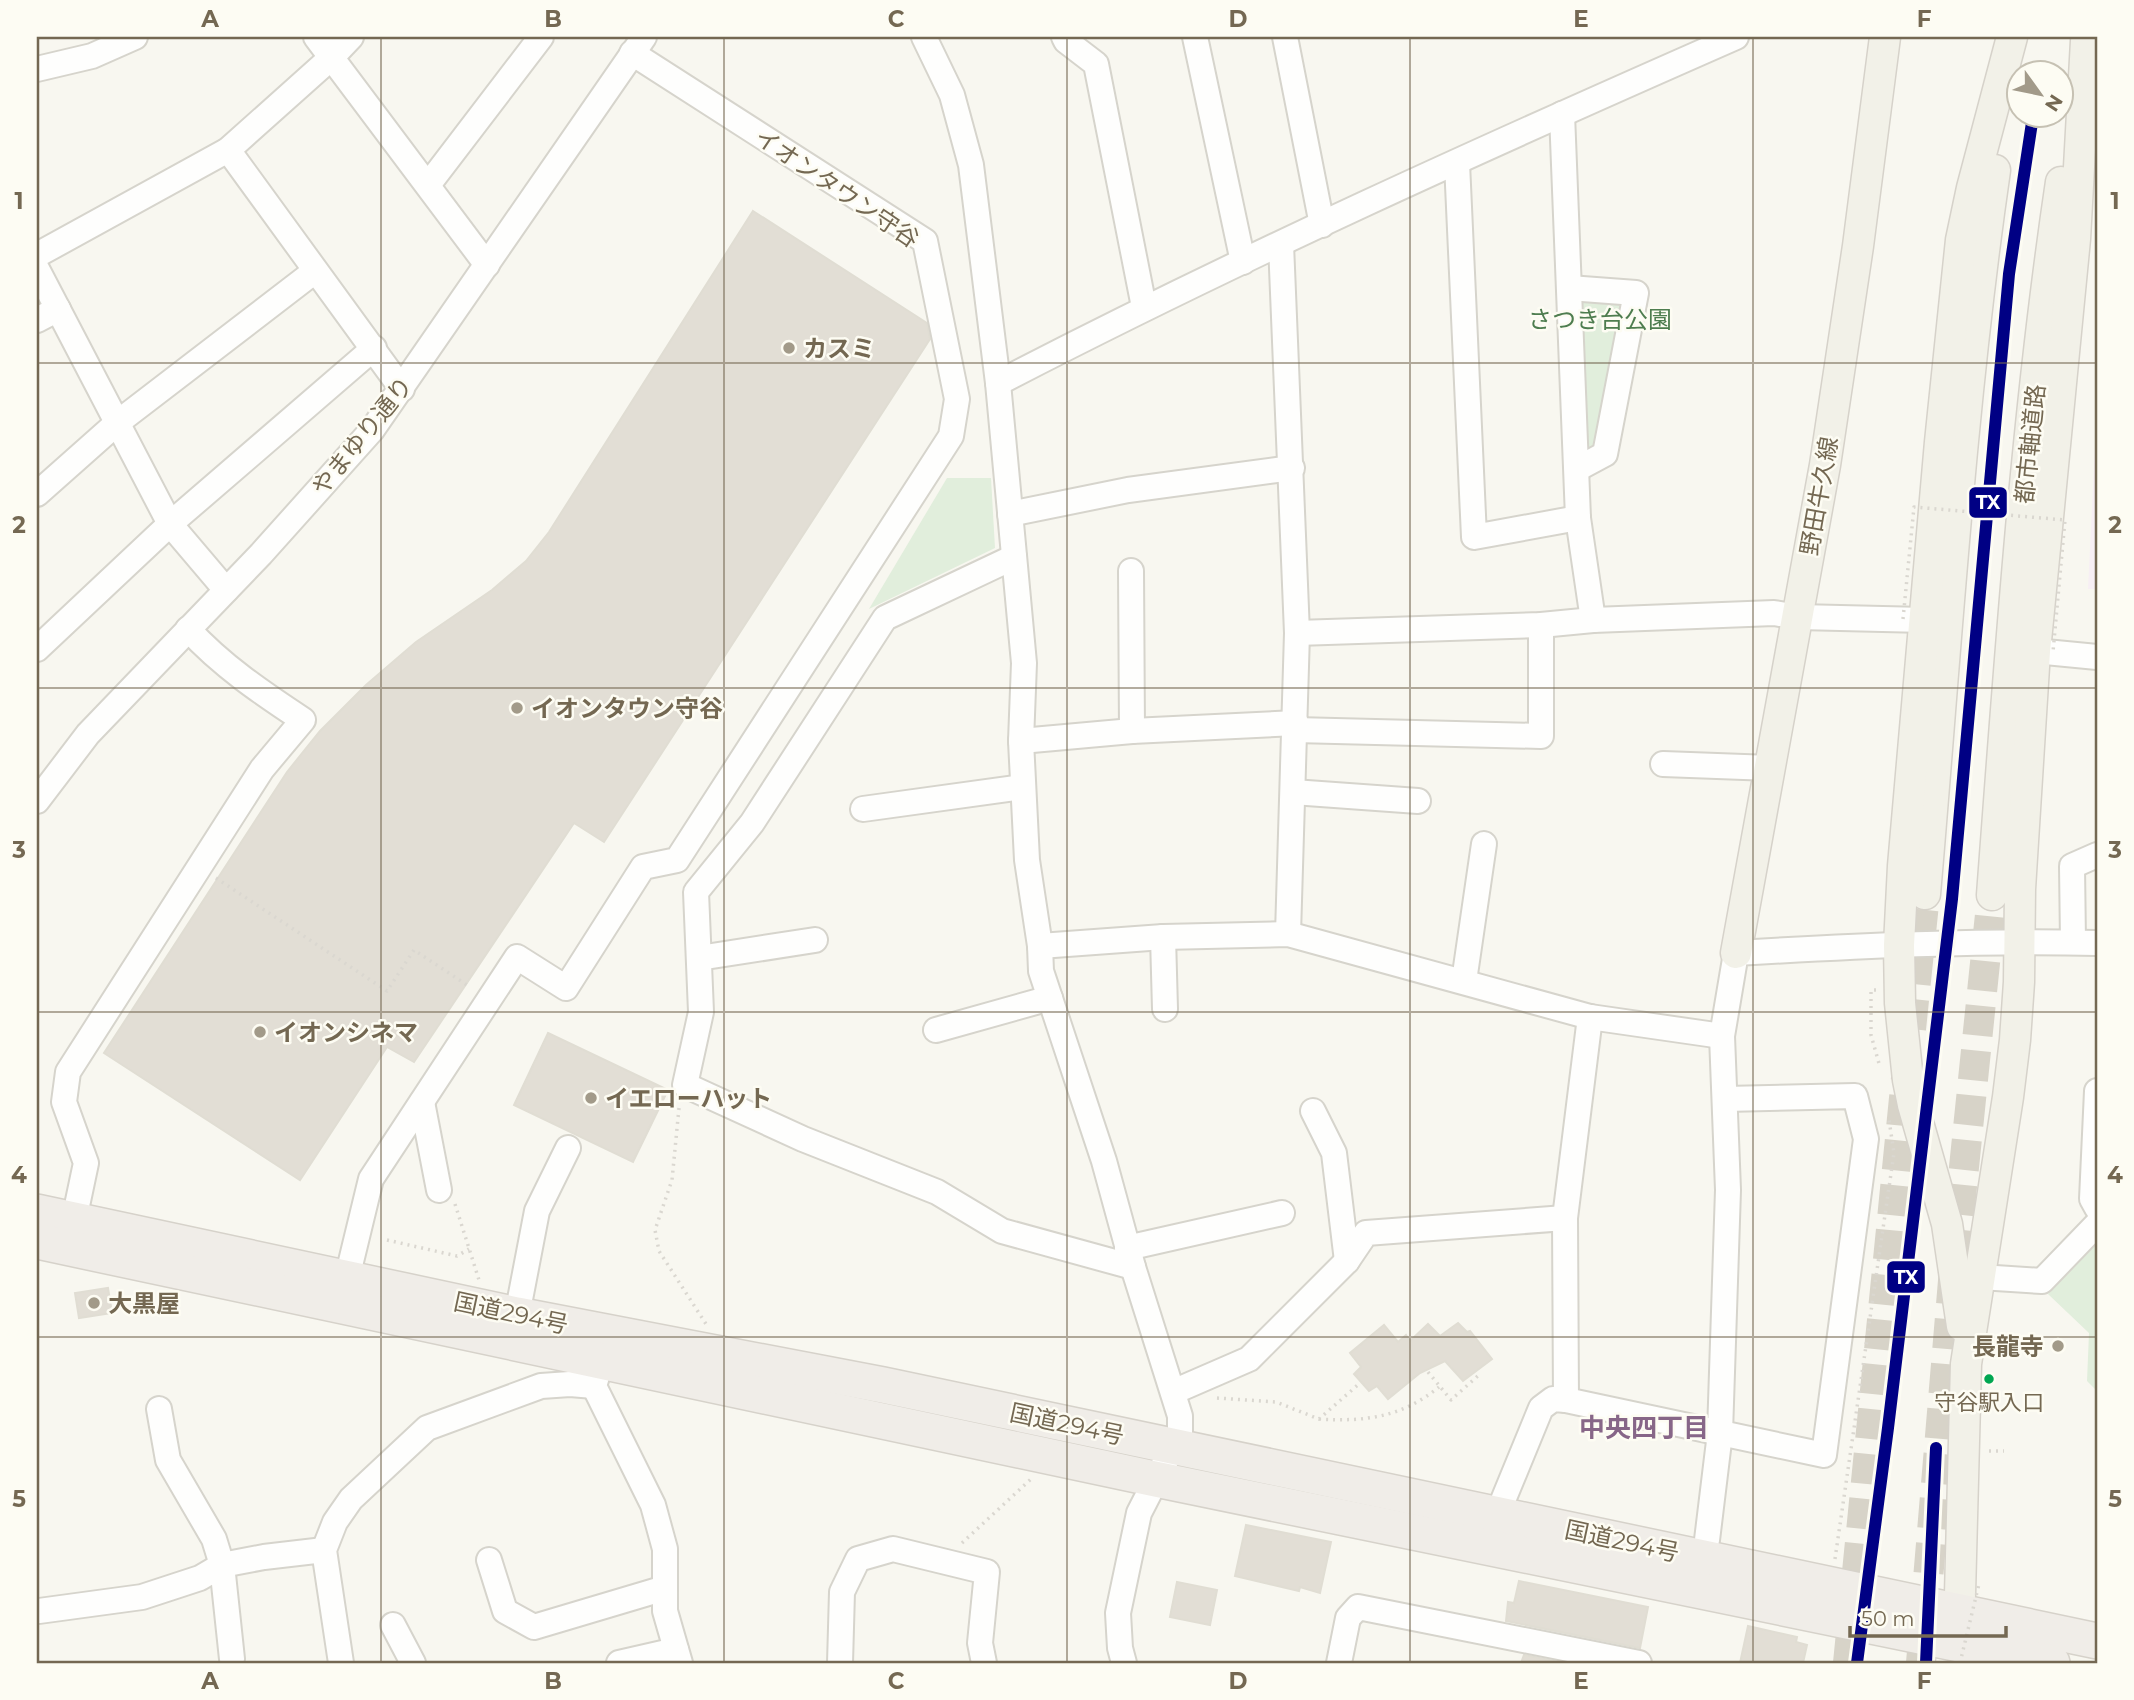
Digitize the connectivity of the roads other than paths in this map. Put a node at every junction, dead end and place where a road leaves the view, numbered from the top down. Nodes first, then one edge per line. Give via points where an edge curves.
1 (135, 37) edge
2 (316, 37) edge
3 (351, 37) edge
4 (541, 37) edge
5 (923, 37) edge
6 (1064, 37) edge
7 (1195, 37) edge
8 (1285, 37) edge
9 (1736, 37) edge
10 (1885, 37) edge
11 (2011, 37) edge
12 (2018, 37) edge
13 (2087, 39) edge
14 (638, 45) edge
15 (332, 57) junction
16 (37, 69) edge
17 (1562, 114) junction
18 (228, 150) junction
19 (1457, 163) junction
20 (428, 185) junction
21 (1322, 225) junction
22 (1281, 244) junction
23 (37, 255) edge
24 (1243, 262) junction
25 (487, 265) junction
26 (37, 269) edge
27 (315, 271) junction
28 (1569, 288) junction
29 (1144, 307) junction
30 (47, 315) edge
31 (373, 348) junction
32 (998, 383) junction
33 (402, 389) junction
34 (117, 423) junction
35 (1292, 468) junction
36 (1577, 470) junction
37 (37, 494) edge
38 (1010, 514) junction
39 (1578, 518) junction
40 (170, 524) junction
41 (1014, 557) junction
42 (1131, 571) dead end
43 (226, 590) junction
44 (1798, 617) junction
45 (1593, 620) junction
46 (1914, 620) junction
47 (1541, 625) junction
48 (188, 629) junction
49 (1297, 633) junction
50 (37, 649) edge
51 (2044, 652) junction
52 (2097, 657) edge
53 (1296, 727) junction
54 (1132, 731) junction
55 (1021, 741) junction
56 (1663, 764) dead end
57 (1771, 768) junction
58 (40, 786) edge
59 (1023, 787) junction
60 (1293, 792) junction
61 (1418, 802) dead end
62 (863, 809) dead end
63 (1484, 844) dead end
64 (2097, 855) edge
65 (1925, 894) tunnel mouth
66 (1992, 895) tunnel mouth
67 (1288, 934) junction
68 (1163, 937) junction
69 (815, 940) dead end
70 (2020, 941) junction
71 (2085, 943) edge
72 (1899, 945) junction
73 (1040, 946) junction
74 (1736, 953) junction
75 (699, 958) junction
76 (1464, 981) junction
77 (1050, 998) junction
78 (1166, 1009) dead end
79 (1590, 1017) junction
80 (936, 1030) dead end
81 (1722, 1036) junction
82 (2097, 1091) edge
83 (1725, 1099) junction
84 (422, 1101) junction
85 (1313, 1111) dead end
86 (568, 1148) dead end
87 (439, 1190) road end
88 (2097, 1208) edge
89 (37, 1212) edge
90 (1282, 1213) dead end
91 (1565, 1218) junction
92 (74, 1220) junction
93 (2097, 1224) edge
94 (37, 1241) edge
95 (1130, 1257) junction
96 (1348, 1261) junction
97 (1980, 1277) junction
98 (347, 1278) junction
99 (517, 1315) junction
100 (602, 1360) junction
101 (1966, 1364) junction
102 (1176, 1400) junction
103 (1566, 1400) junction
104 (159, 1409) dead end
105 (1720, 1433) junction
106 (1174, 1447) junction
107 (1155, 1479) junction
108 (1497, 1515) junction
109 (1707, 1541) dead end
110 (324, 1550) junction
111 (489, 1560) dead end
112 (222, 1565) junction
113 (665, 1588) junction
114 (39, 1611) dead end
115 (393, 1625) dead end
116 (1959, 1640) edge
117 (2097, 1641) edge
118 (678, 1657) edge
119 (232, 1659) dead end
120 (341, 1663) edge
121 (413, 1663) edge
122 (619, 1663) edge
123 (840, 1663) edge
124 (984, 1663) edge
125 (1124, 1663) edge
126 (1339, 1663) edge
127 (1639, 1663) edge
128 (2052, 1663) edge

1 - 16 street via 92,56
2 - 15 street
3 - 15 street
4 - 20 street
5 - 32 street via 952,94 971,164
6 - 29 street via 1096,64
7 - 24 street
8 - 21 street
9 - 17 street
10 - 44 main road, 野田牛久線 via 1848,314
11 - 46 main road via 1961,240 1940,442
12 - 65 main road via 1984,241
13 - 51 main road
13 - 66 main road, 都市軸道路 via 2052,246 2030,438
14 - 25 street, やまゆり通り
14 - 84 street, イオンタウン守谷 via 925,241 957,399 951,436 677,860 643,867 566,988 517,957
15 - 18 street
15 - 20 street
17 - 19 street
17 - 28 street
18 - 23 street
18 - 27 street
19 - 21 street
19 - 39 street via 1474,537
20 - 25 street
21 - 22 street
22 - 24 street
22 - 35 street
24 - 29 street
25 - 33 street, やまゆり通り
26 - 30 street
27 - 31 street
27 - 34 street
28 - 36 street
28 - 36 street via 1636,292 1605,454
29 - 32 street
30 - 34 street
31 - 33 street
31 - 40 street
32 - 38 street
33 - 43 street, やまゆり通り via 334,474
34 - 37 street
34 - 40 street
35 - 38 street via 1128,491
35 - 49 street
36 - 39 street
38 - 41 street
39 - 45 street
40 - 43 street
40 - 50 street
41 - 55 street via 1024,663
41 - 75 street via 885,618 752,823 696,892
42 - 54 street
43 - 48 street, やまゆり通り
44 - 45 street via 1774,613
44 - 46 street
44 - 57 main road, 野田牛久線
45 - 47 street
46 - 72 main road
47 - 49 street
47 - 53 street via 1541,736
48 - 58 street, やまゆり通り
48 - 92 street via 221,662 303,720 262,769 68,1072 64,1102 86,1163
49 - 53 street
51 - 52 street
51 - 70 main road via 2020,889
53 - 54 street
53 - 60 street
54 - 55 street
55 - 59 street
56 - 57 street
57 - 74 main road, 野田牛久線
59 - 62 street
59 - 73 street via 1027,860
60 - 61 street
60 - 67 street
63 - 76 street
64 - 71 street via 2072,866
67 - 68 street
67 - 76 street
68 - 73 street
68 - 78 street
69 - 75 street
70 - 71 street
70 - 72 street
70 - 97 main road via 2015,1040
72 - 74 street
72 - 101 main road via 1908,1080 1947,1224
73 - 77 street via 1041,971
74 - 81 street
75 - 95 street via 701,1012 684,1086 937,1192 1002,1231
76 - 79 street
77 - 80 street
77 - 95 street
79 - 81 street
79 - 91 street
81 - 83 street
82 - 88 street via 2092,1199
83 - 105 street via 1728,1190
83 - 105 street via 1855,1096 1866,1139 1824,1455
84 - 87 street
84 - 98 street, イオンタウン守谷 via 371,1179
85 - 96 street via 1334,1153
86 - 99 street via 537,1211
89 - 92 highway, 国道294号
90 - 95 street
91 - 96 street via 1366,1233
91 - 103 street
92 - 98 highway, 国道294号
93 - 97 street via 2042,1281
94 - 100 highway, 国道294号
95 - 102 street
96 - 102 street via 1249,1359
97 - 101 main road
98 - 99 highway, 国道294号
99 - 100 highway, 国道294号
100 - 106 highway, 国道294号 via 883,1385
100 - 107 highway, 国道294号
100 - 110 street via 570,1384 541,1386 427,1429 351,1499
100 - 113 street via 653,1505 665,1549
101 - 116 main road
102 - 106 street via 1180,1433
103 - 105 street
103 - 108 street via 1553,1399 1541,1408
104 - 112 street via 168,1460 214,1539
105 - 109 street
106 - 107 street
106 - 108 highway, 国道294号
107 - 116 highway, 国道294号
107 - 125 street via 1139,1513 1118,1613
108 - 116 highway, 国道294号
110 - 112 street
110 - 120 street
111 - 113 street via 505,1611 534,1627
112 - 114 street via 200,1578 142,1597
112 - 119 street
113 - 118 street via 665,1611
115 - 121 street
116 - 117 highway, 国道294号
116 - 128 highway, 国道294号
118 - 122 street
123 - 124 street via 842,1592 858,1559 893,1549 987,1572 980,1643
126 - 127 street via 1348,1618 1357,1607

